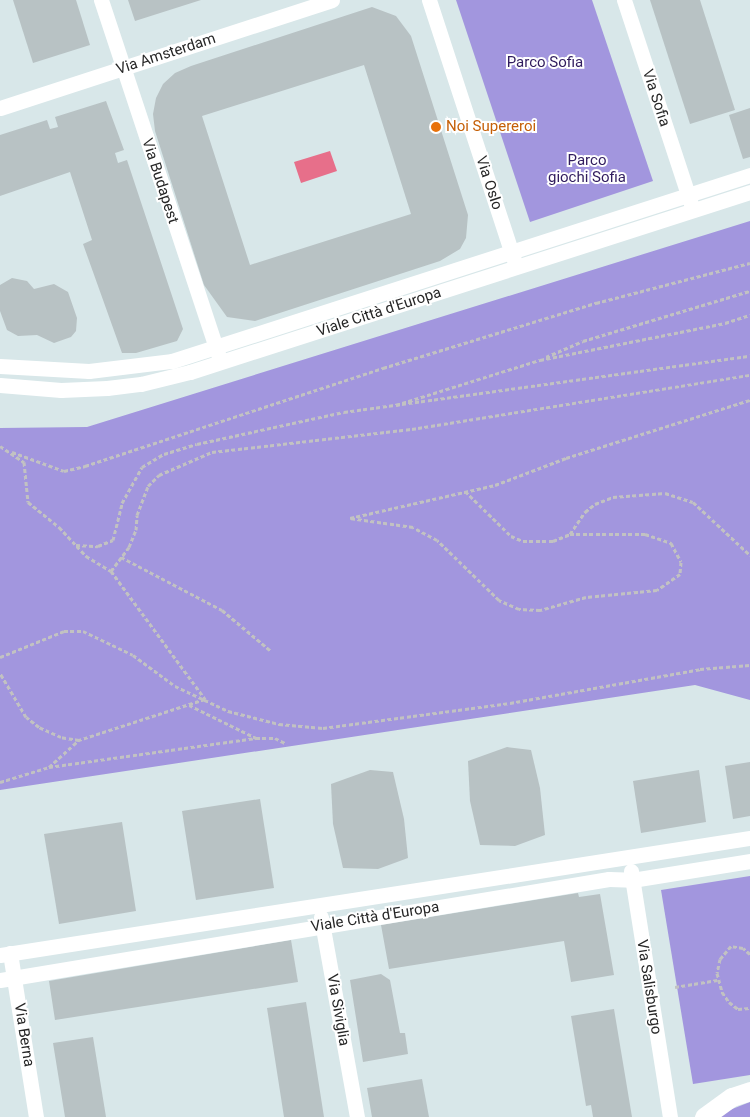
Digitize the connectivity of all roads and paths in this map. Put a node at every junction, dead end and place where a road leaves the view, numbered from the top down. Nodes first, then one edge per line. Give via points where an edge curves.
1 (101, 0) edge
2 (332, 0) edge
3 (429, 0) edge
4 (624, 0) edge
5 (123, 68) junction
6 (0, 108) edge
7 (750, 175) edge
8 (750, 192) edge
9 (688, 195) junction
10 (694, 210) junction
11 (514, 258) junction
12 (750, 263) edge
13 (750, 291) edge
14 (750, 315) edge
15 (215, 348) junction
16 (750, 356) edge
17 (540, 360) junction
18 (220, 362) junction
19 (0, 366) edge
20 (750, 375) edge
21 (0, 385) edge
22 (750, 400) edge
23 (391, 407) junction
24 (0, 446) edge
25 (12, 452) junction
26 (465, 491) junction
27 (570, 534) junction
28 (76, 545) junction
29 (750, 555) edge
30 (121, 557) junction
31 (111, 571) junction
32 (271, 651) dead end
33 (0, 657) edge
34 (750, 665) edge
35 (0, 673) edge
36 (205, 699) junction
37 (188, 704) junction
38 (256, 738) junction
39 (80, 740) junction
40 (287, 744) dead end
41 (49, 768) junction
42 (0, 782) edge
43 (750, 838) edge
44 (628, 857) junction
45 (750, 861) edge
46 (632, 880) junction
47 (319, 904) junction
48 (322, 925) junction
49 (5, 954) edge
50 (750, 954) edge
51 (7, 979) edge
52 (718, 980) junction
53 (675, 986) dead end
54 (750, 1008) edge
55 (750, 1091) edge
56 (36, 1117) edge
57 (357, 1117) edge
58 (670, 1117) edge
59 (704, 1117) edge

1 - 5 street, Via Budapest
2 - 5 street, Via Amsterdam
3 - 11 street, Via Oslo
4 - 9 street, Via Sofia
5 - 6 street, Via Amsterdam
5 - 15 street, Via Budapest
7 - 9 street, Viale Città d'Europa
8 - 10 street, Viale Città d'Europa
9 - 10 street, Via Sofia
9 - 11 street, Viale Città d'Europa
10 - 11 street, Viale Città d'Europa
11 - 15 street, Viale Città d'Europa
11 - 18 street, Viale Città d'Europa
12 - 25 path via 596,303 383,368 85,466 64,471
13 - 17 path via 583,341
14 - 17 path via 725,323
15 - 18 street, Via Budapest
15 - 19 street, Viale Città d'Europa via 155,364 103,371 53,372
16 - 23 path
17 - 23 path
18 - 21 street, Viale Città d'Europa via 156,381 115,388 61,390
20 - 30 path via 428,427 212,452 159,475 148,486 137,515 136,530
22 - 26 path via 566,458 495,485
23 - 28 path via 284,424 164,454 142,467 130,486 113,540 98,546
24 - 25 path
25 - 28 path via 24,462 28,502
26 - 27 path via 512,536 537,543
26 - 27 path via 350,518 413,527 436,540 498,600 519,609 540,610 586,597 657,590 680,574 677,551 671,543 657,537 644,534
27 - 29 path via 585,512 596,504 613,497 665,493 693,502
28 - 31 path
30 - 31 path
30 - 32 path via 222,610
31 - 36 path
33 - 36 path via 64,631 82,631 132,655 175,686
34 - 36 path via 700,669 510,703 323,728 279,724 228,711
35 - 39 path via 26,717 61,737
36 - 37 path
37 - 38 path
37 - 39 path
38 - 40 path via 275,738
38 - 41 path
39 - 41 path
41 - 42 path
43 - 44 street, Viale Città d'Europa
44 - 46 street, Via Salisburgo
44 - 47 street, Viale Città d'Europa
45 - 46 street, Viale Città d'Europa
46 - 48 street, Viale Città d'Europa via 609,879
46 - 58 street, Via Salisburgo
47 - 48 street, Via Siviglia
47 - 49 street, Viale Città d'Europa
48 - 51 street, Viale Città d'Europa
48 - 57 street, Via Siviglia
49 - 51 street, Via Berna
50 - 52 path via 736,946 726,950 718,967
51 - 56 street, Via Berna
52 - 53 path
52 - 54 path via 724,997 734,1007
55 - 59 street via 732,1097

